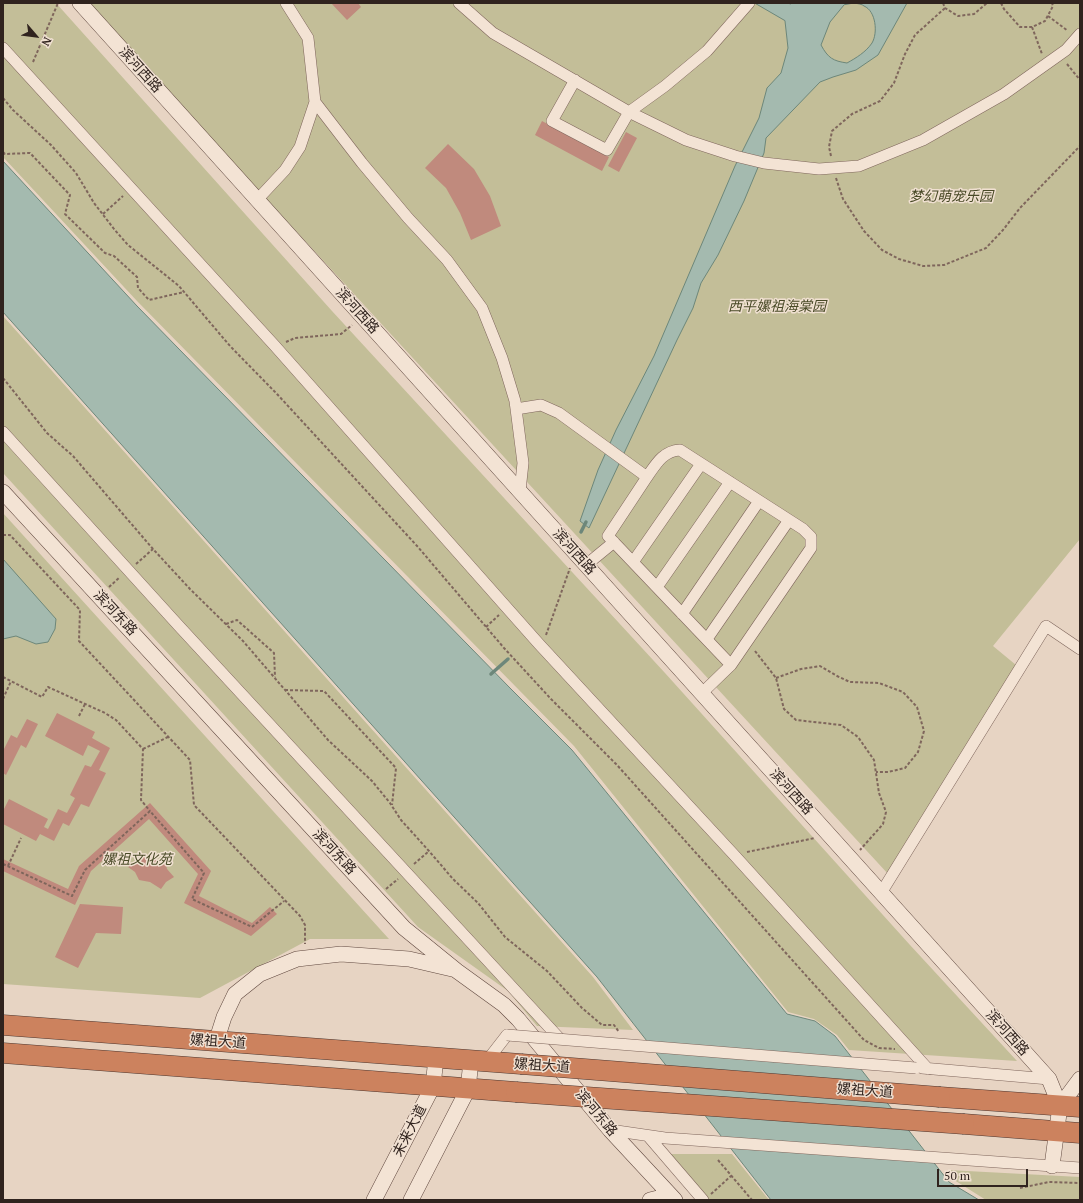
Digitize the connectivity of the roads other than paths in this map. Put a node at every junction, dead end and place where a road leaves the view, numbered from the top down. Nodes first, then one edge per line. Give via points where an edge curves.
1 (80, 3) edge
2 (286, 3) edge
3 (459, 3) edge
4 (749, 3) edge
5 (1078, 35) edge
6 (3, 48) edge
7 (575, 80) junction
8 (315, 102) junction
9 (629, 112) junction
10 (257, 200) junction
11 (516, 409) junction
12 (3, 432) edge
13 (701, 464) junction
14 (647, 477) junction
15 (730, 482) junction
16 (3, 492) edge
17 (520, 492) junction
18 (759, 501) junction
19 (788, 520) junction
20 (614, 542) junction
21 (633, 562) junction
22 (586, 565) junction
23 (657, 587) junction
24 (682, 614) junction
25 (707, 639) junction
26 (1080, 649) edge
27 (731, 665) junction
28 (702, 693) junction
29 (881, 893) junction
30 (457, 971) junction
31 (3, 1025) edge
32 (560, 1039) junction
33 (216, 1042) junction
34 (3, 1053) edge
35 (436, 1058) junction
36 (478, 1061) junction
37 (928, 1069) junction
38 (1049, 1079) junction
39 (1080, 1079) edge
40 (433, 1086) junction
41 (468, 1089) junction
42 (1060, 1106) junction
43 (1080, 1107) edge
44 (610, 1130) junction
45 (1057, 1131) junction
46 (1080, 1132) edge
47 (648, 1136) junction
48 (1052, 1166) junction
49 (1080, 1168) edge
50 (672, 1198) edge
51 (706, 1198) edge
52 (374, 1200) edge
53 (411, 1200) edge
54 (650, 1200) edge

1 - 10 street, 滨河西路
2 - 8 street via 308,38
3 - 7 street via 493,33
4 - 9 street via 707,51
5 - 9 street via 1066,50 1004,94 923,140 859,166 819,169 764,163 686,140
6 - 37 street via 275,346 539,644
7 - 9 street
7 - 9 street via 552,121 607,150
8 - 10 street via 300,147 285,170
8 - 11 street via 362,163 447,260 482,308 502,358
10 - 17 street, 滨河西路
11 - 14 street via 541,405 559,413
11 - 17 street via 523,463
12 - 32 street
13 - 14 street via 680,450 673,450 663,456
13 - 15 street
13 - 21 street
14 - 20 street via 608,536
15 - 18 street
15 - 23 street
16 - 30 street, 滨河东路 via 404,928
17 - 22 street, 滨河西路
18 - 19 street
18 - 24 street
19 - 25 street
19 - 27 street via 811,537 811,548
20 - 21 street
20 - 22 street
21 - 23 street
22 - 28 street, 滨河西路
23 - 24 street
24 - 25 street
25 - 27 street
26 - 29 street via 1046,626
27 - 28 street
28 - 29 street, 滨河西路
29 - 38 street, 滨河西路
30 - 33 street via 410,959 341,954 297,959 260,974 234,994
30 - 44 street, 滨河东路 via 518,1018
31 - 33 highway, 嫘祖大道
32 - 36 street, bridge via 507,1035
32 - 37 street, bridge
33 - 35 highway, 嫘祖大道
34 - 40 highway, 嫘祖大道
35 - 36 highway, 嫘祖大道
35 - 40 street, 未来大道
36 - 41 street
36 - 42 highway, 嫘祖大道, bridge
37 - 38 street
38 - 42 street, 滨河西路
39 - 42 street
40 - 41 highway, 嫘祖大道
40 - 52 street, 未来大道
41 - 45 highway, 嫘祖大道, bridge
41 - 53 street
42 - 43 highway, 嫘祖大道
42 - 45 street
44 - 47 street
44 - 50 street, 滨河东路
45 - 46 highway, 嫘祖大道
45 - 48 street
47 - 48 street
47 - 51 street
48 - 49 street
50 - 54 street

